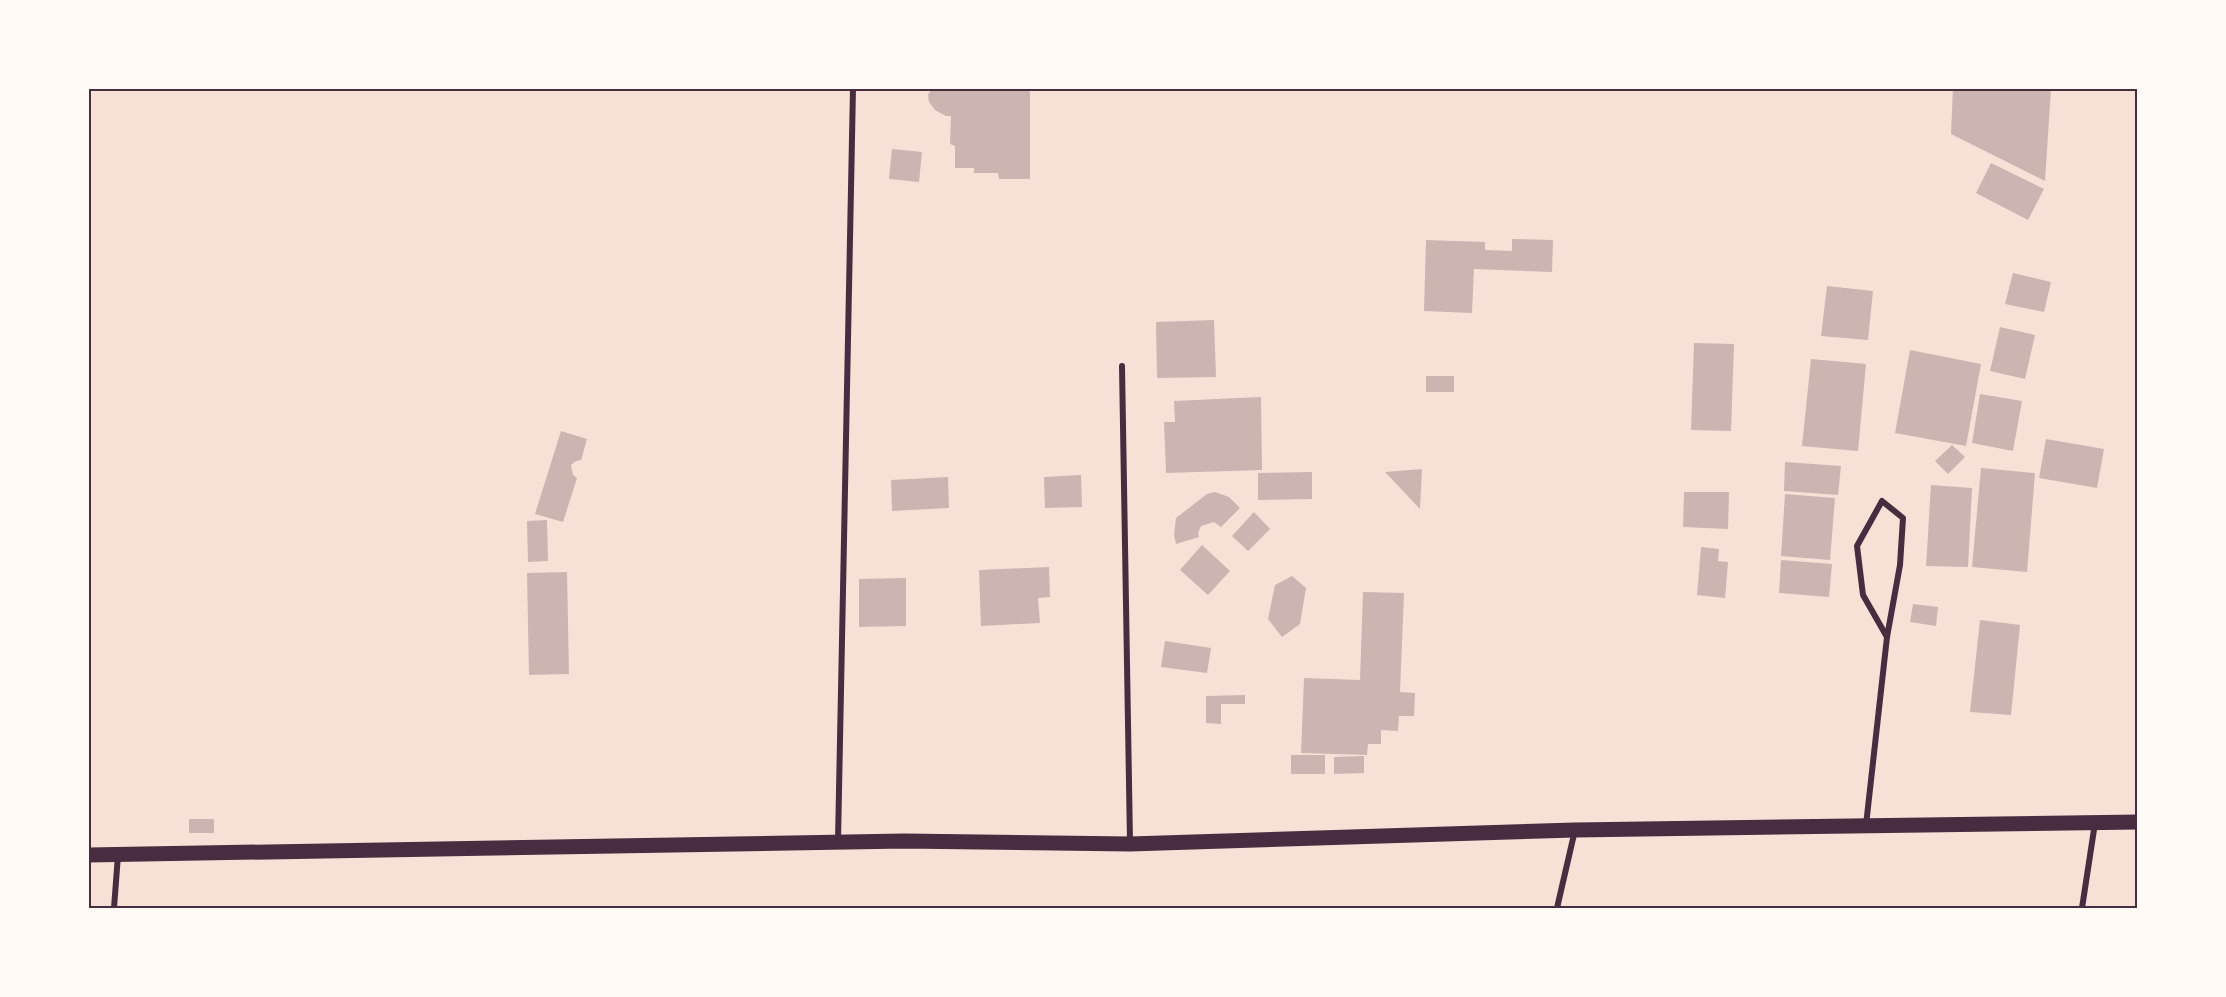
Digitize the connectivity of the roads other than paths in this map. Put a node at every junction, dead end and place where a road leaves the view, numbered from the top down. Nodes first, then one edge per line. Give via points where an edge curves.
1 (853, 88) edge
2 (1122, 366) dead end
3 (1887, 637) junction
4 (2095, 822) junction
5 (2138, 822) edge
6 (1866, 826) junction
7 (1575, 830) junction
8 (838, 842) junction
9 (1130, 844) junction
10 (118, 854) junction
11 (88, 855) edge
12 (114, 909) edge
13 (1557, 909) edge
14 (2082, 909) edge

1 - 8 street
2 - 9 street
3 - 3 street via 1900,565 1903,518 1882,501 1857,546 1863,595
3 - 6 street
4 - 5 main road
4 - 6 main road
4 - 14 street
6 - 7 main road
7 - 9 main road
7 - 13 street
8 - 9 main road
8 - 10 main road
10 - 11 main road
10 - 12 street

